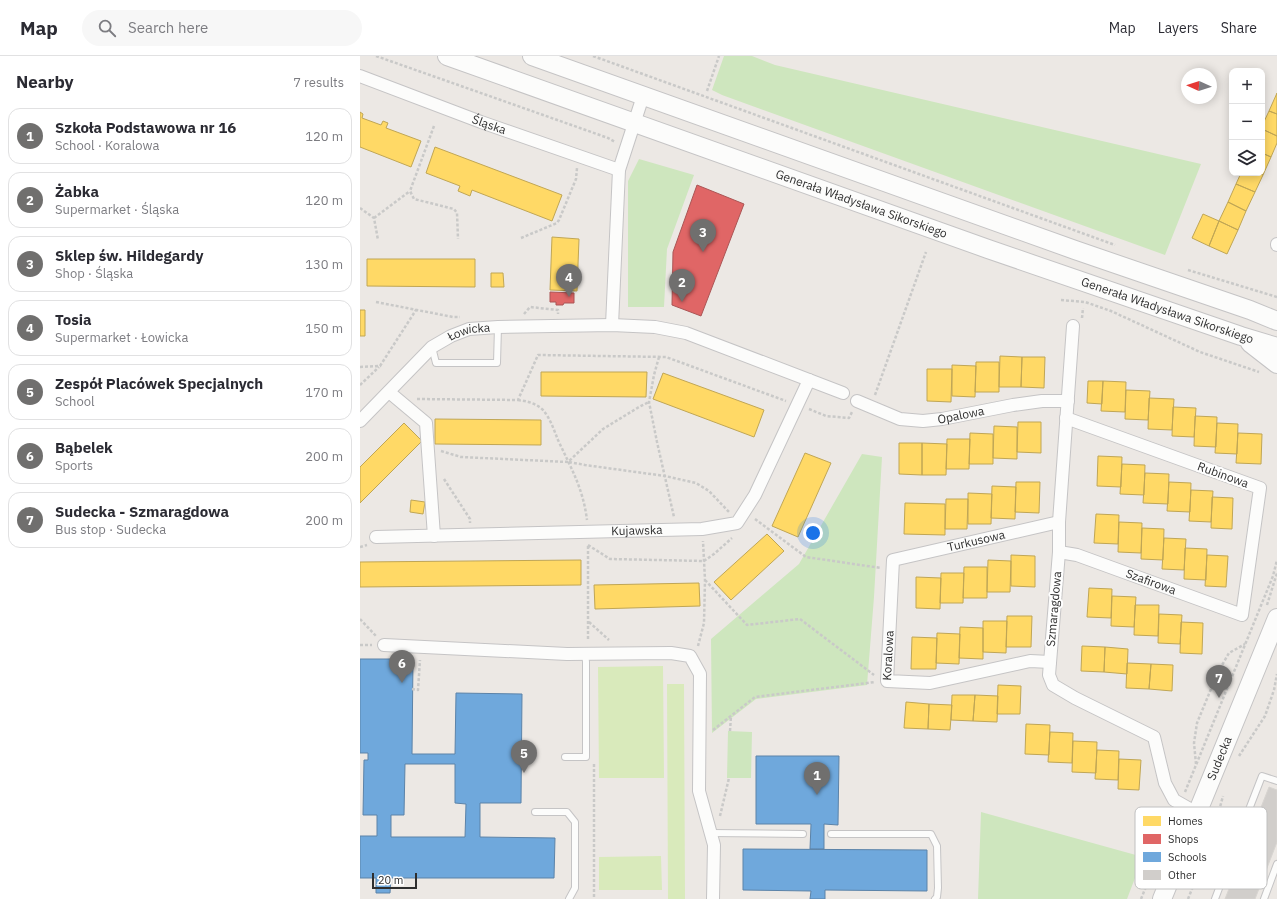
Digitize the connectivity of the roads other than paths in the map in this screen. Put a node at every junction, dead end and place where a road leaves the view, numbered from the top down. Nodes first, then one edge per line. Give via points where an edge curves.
1 (447, 56) edge
2 (538, 57) edge
3 (360, 76) edge
4 (643, 96) junction
5 (634, 122) junction
6 (619, 170) junction
7 (1250, 310) junction
8 (1277, 311) edge
9 (1277, 321) edge
10 (612, 325) junction
11 (498, 326) junction
12 (1073, 326) dead end
13 (1241, 336) junction
14 (432, 347) junction
15 (1277, 347) edge
16 (1277, 364) edge
17 (809, 380) junction
18 (843, 393) dead end
19 (394, 396) junction
20 (857, 401) road end
21 (1068, 401) junction
22 (1066, 418) junction
23 (360, 421) edge
24 (1059, 522) junction
25 (434, 536) junction
26 (375, 541) road end
27 (1059, 552) junction
28 (893, 565) joint
29 (1272, 613) edge
30 (1242, 615) joint
31 (384, 645) road end
32 (587, 654) junction
33 (1050, 662) junction
34 (565, 757) dead end
35 (1277, 781) edge
36 (1186, 807) edge
37 (1199, 807) edge
38 (1250, 807) edge
39 (535, 812) dead end
40 (714, 833) junction
41 (803, 834) dead end
42 (831, 834) dead end
43 (1277, 864) edge
44 (1166, 889) edge
45 (1219, 889) edge
46 (569, 899) edge
47 (713, 899) edge
48 (935, 899) edge
49 (1162, 899) edge
50 (1215, 899) edge
51 (1264, 899) edge

1 - 5 street, Generała Władysława Sikorskiego
2 - 4 street
3 - 6 street, Śląska
4 - 5 street
4 - 7 street via 1068,248
5 - 6 street
5 - 13 street, Generała Władysława Sikorskiego via 967,242
6 - 10 street
7 - 8 street
7 - 9 street
10 - 11 street, Łowicka
10 - 17 street, Łowicka via 655,327 686,333
11 - 14 street, Łowicka via 469,329 450,336
11 - 14 lane via 497,363 436,363
12 - 21 street, Szmaragdowa
13 - 15 street, Generała Władysława Sikorskiego
13 - 16 street
14 - 19 street, Łowicka
17 - 18 street
17 - 25 street, Kujawska via 755,495 737,523 702,529 585,536
19 - 23 street, Łowicka
19 - 25 street via 426,423
20 - 21 street, Opalowa via 900,419 923,421 1013,405
21 - 22 street, Szmaragdowa
22 - 24 street, Szmaragdowa
22 - 30 street, Rubinowa via 1260,488
24 - 27 street, Szmaragdowa
24 - 28 street, Turkusowa
25 - 26 street, Kujawska
27 - 30 street, Szafirowa via 1077,555
27 - 33 street, Szmaragdowa
28 - 33 street, Koralowa via 883,680 930,683 1030,661
29 - 37 street, Sudecka
31 - 32 street
32 - 34 lane via 586,757
32 - 40 street via 671,653 690,656 700,674 699,791
33 - 36 street, Szmaragdowa via 1049,675 1053,685 1154,737 1164,783 1174,800
35 - 38 lane via 1262,776
39 - 46 lane via 567,812 575,822 575,888
40 - 41 lane
40 - 47 street
42 - 48 lane via 931,834 937,846 938,897
43 - 51 lane
44 - 49 street, Sudecka
45 - 50 lane

